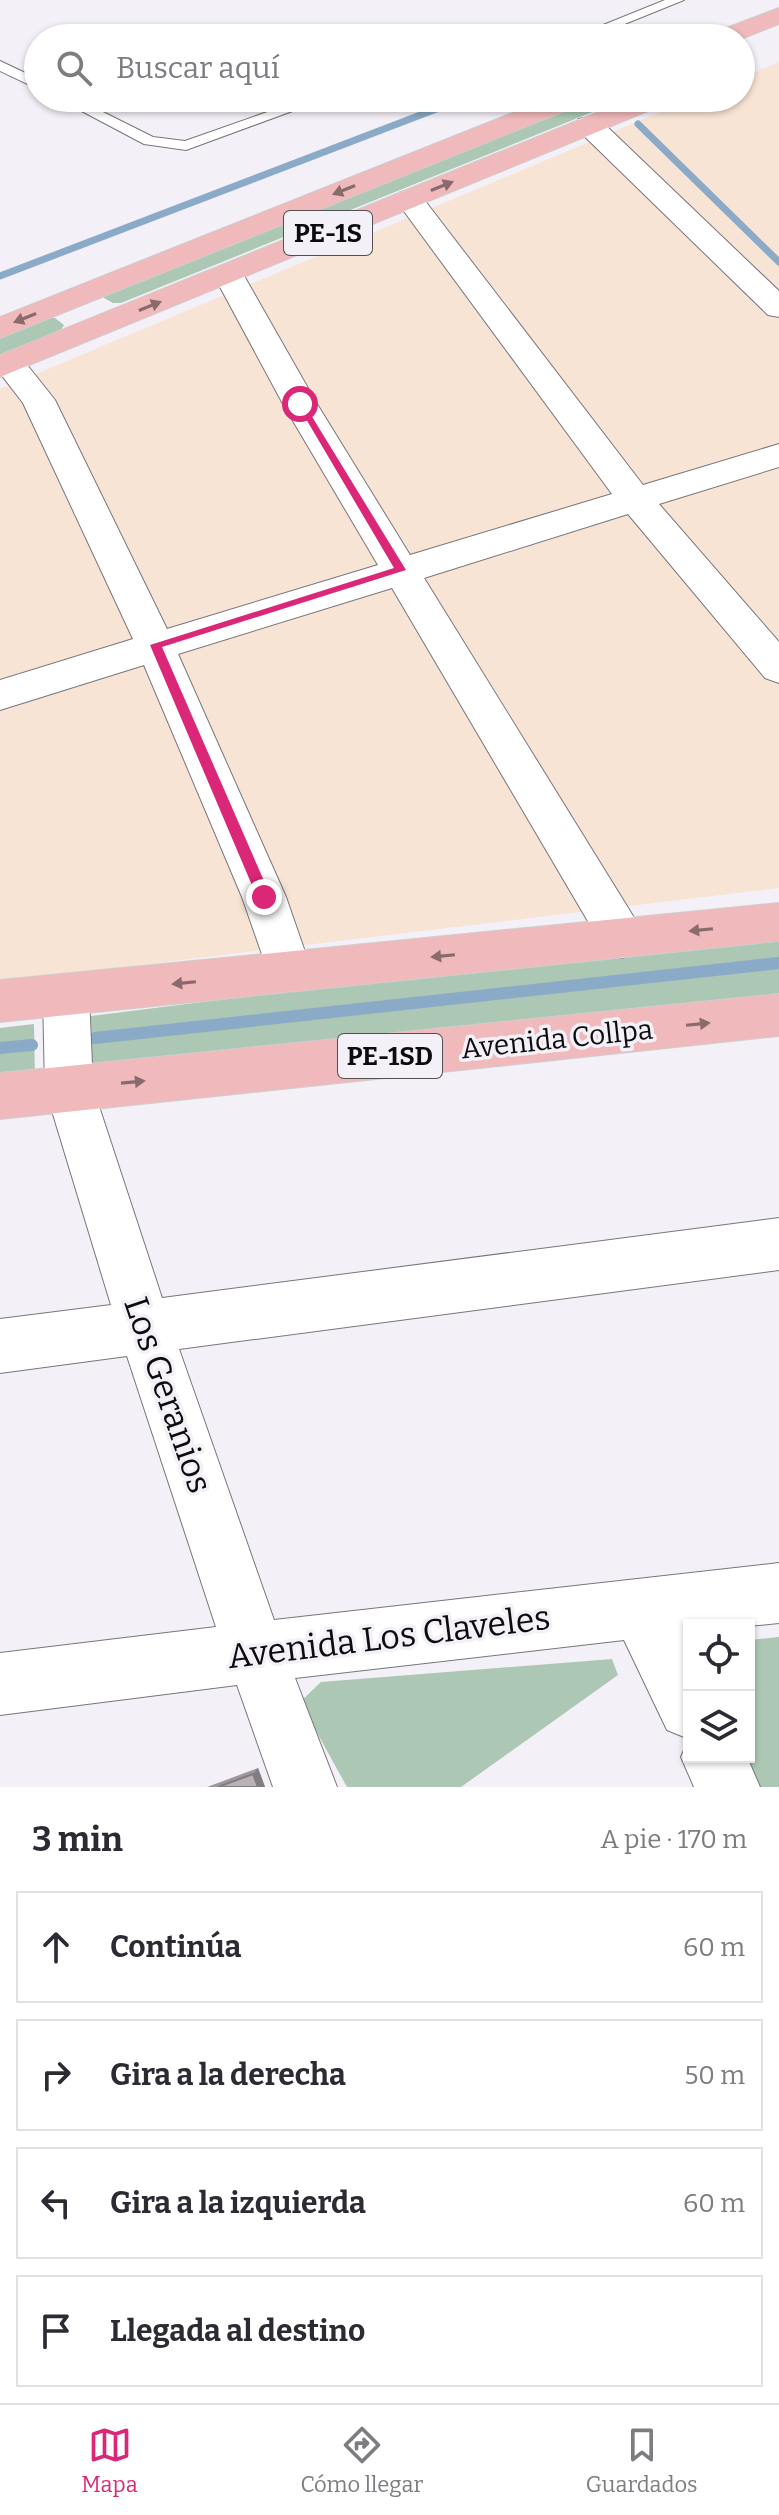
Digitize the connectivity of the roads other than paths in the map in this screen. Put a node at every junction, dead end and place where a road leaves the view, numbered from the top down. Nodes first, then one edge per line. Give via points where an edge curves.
1 (677, 0) edge
2 (779, 15) edge
3 (614, 24) edge
4 (755, 25) edge
5 (0, 65) edge
6 (24, 78) edge
7 (92, 112) edge
8 (282, 112) edge
9 (538, 112) edge
10 (621, 112) edge
11 (589, 125) junction
12 (409, 199) junction
13 (228, 274) junction
14 (67, 301) junction
15 (779, 308) edge
16 (96, 328) junction
17 (3, 353) edge
18 (779, 455) edge
19 (635, 499) junction
20 (401, 570) junction
21 (155, 645) junction
22 (779, 668) edge
23 (0, 695) edge
24 (779, 922) edge
25 (622, 938) junction
26 (289, 972) junction
27 (66, 995) junction
28 (0, 1001) edge
29 (779, 1015) edge
30 (69, 1088) junction
31 (0, 1096) edge
32 (779, 1244) edge
33 (144, 1325) junction
34 (0, 1346) edge
35 (779, 1593) edge
36 (640, 1609) junction
37 (255, 1652) junction
38 (0, 1684) edge
39 (683, 1696) edge
40 (716, 1763) edge
41 (305, 1787) edge
42 (728, 1787) edge

1 - 3 lane
2 - 4 highway
5 - 6 lane
7 - 8 lane via 149,141 186,146
9 -> 14 highway, PE-1S
10 - 11 highway, PE-1S
12 -> 11 highway, PE-1S
11 - 15 street
12 - 13 highway, PE-1S
12 - 19 street
16 -> 13 highway, PE-1S
13 - 20 street
14 - 16 highway
14 -> 17 highway, PE-1S
16 - 17 highway, PE-1S
17 - 21 street via 38,400
18 - 19 street
19 - 20 street
19 - 22 street
20 - 21 street
20 - 25 street
21 - 23 street
21 - 26 street via 264,897
24 -> 25 highway
25 -> 26 highway
26 -> 27 highway
27 - 28 highway
27 - 30 street, Los Geranios
30 -> 29 highway, Avenida Collpa / PE-1SD
30 - 31 highway, Avenida Collpa / PE-1SD
30 - 33 street, Los Geranios
32 - 33 street
33 - 34 street
33 - 37 street, Los Geranios
35 - 36 street, Avenida Los Claveles
36 - 37 street, Avenida Los Claveles
36 - 39 street
37 - 38 street, Avenida Los Claveles
37 - 41 street, Los Geranios
40 - 42 street

